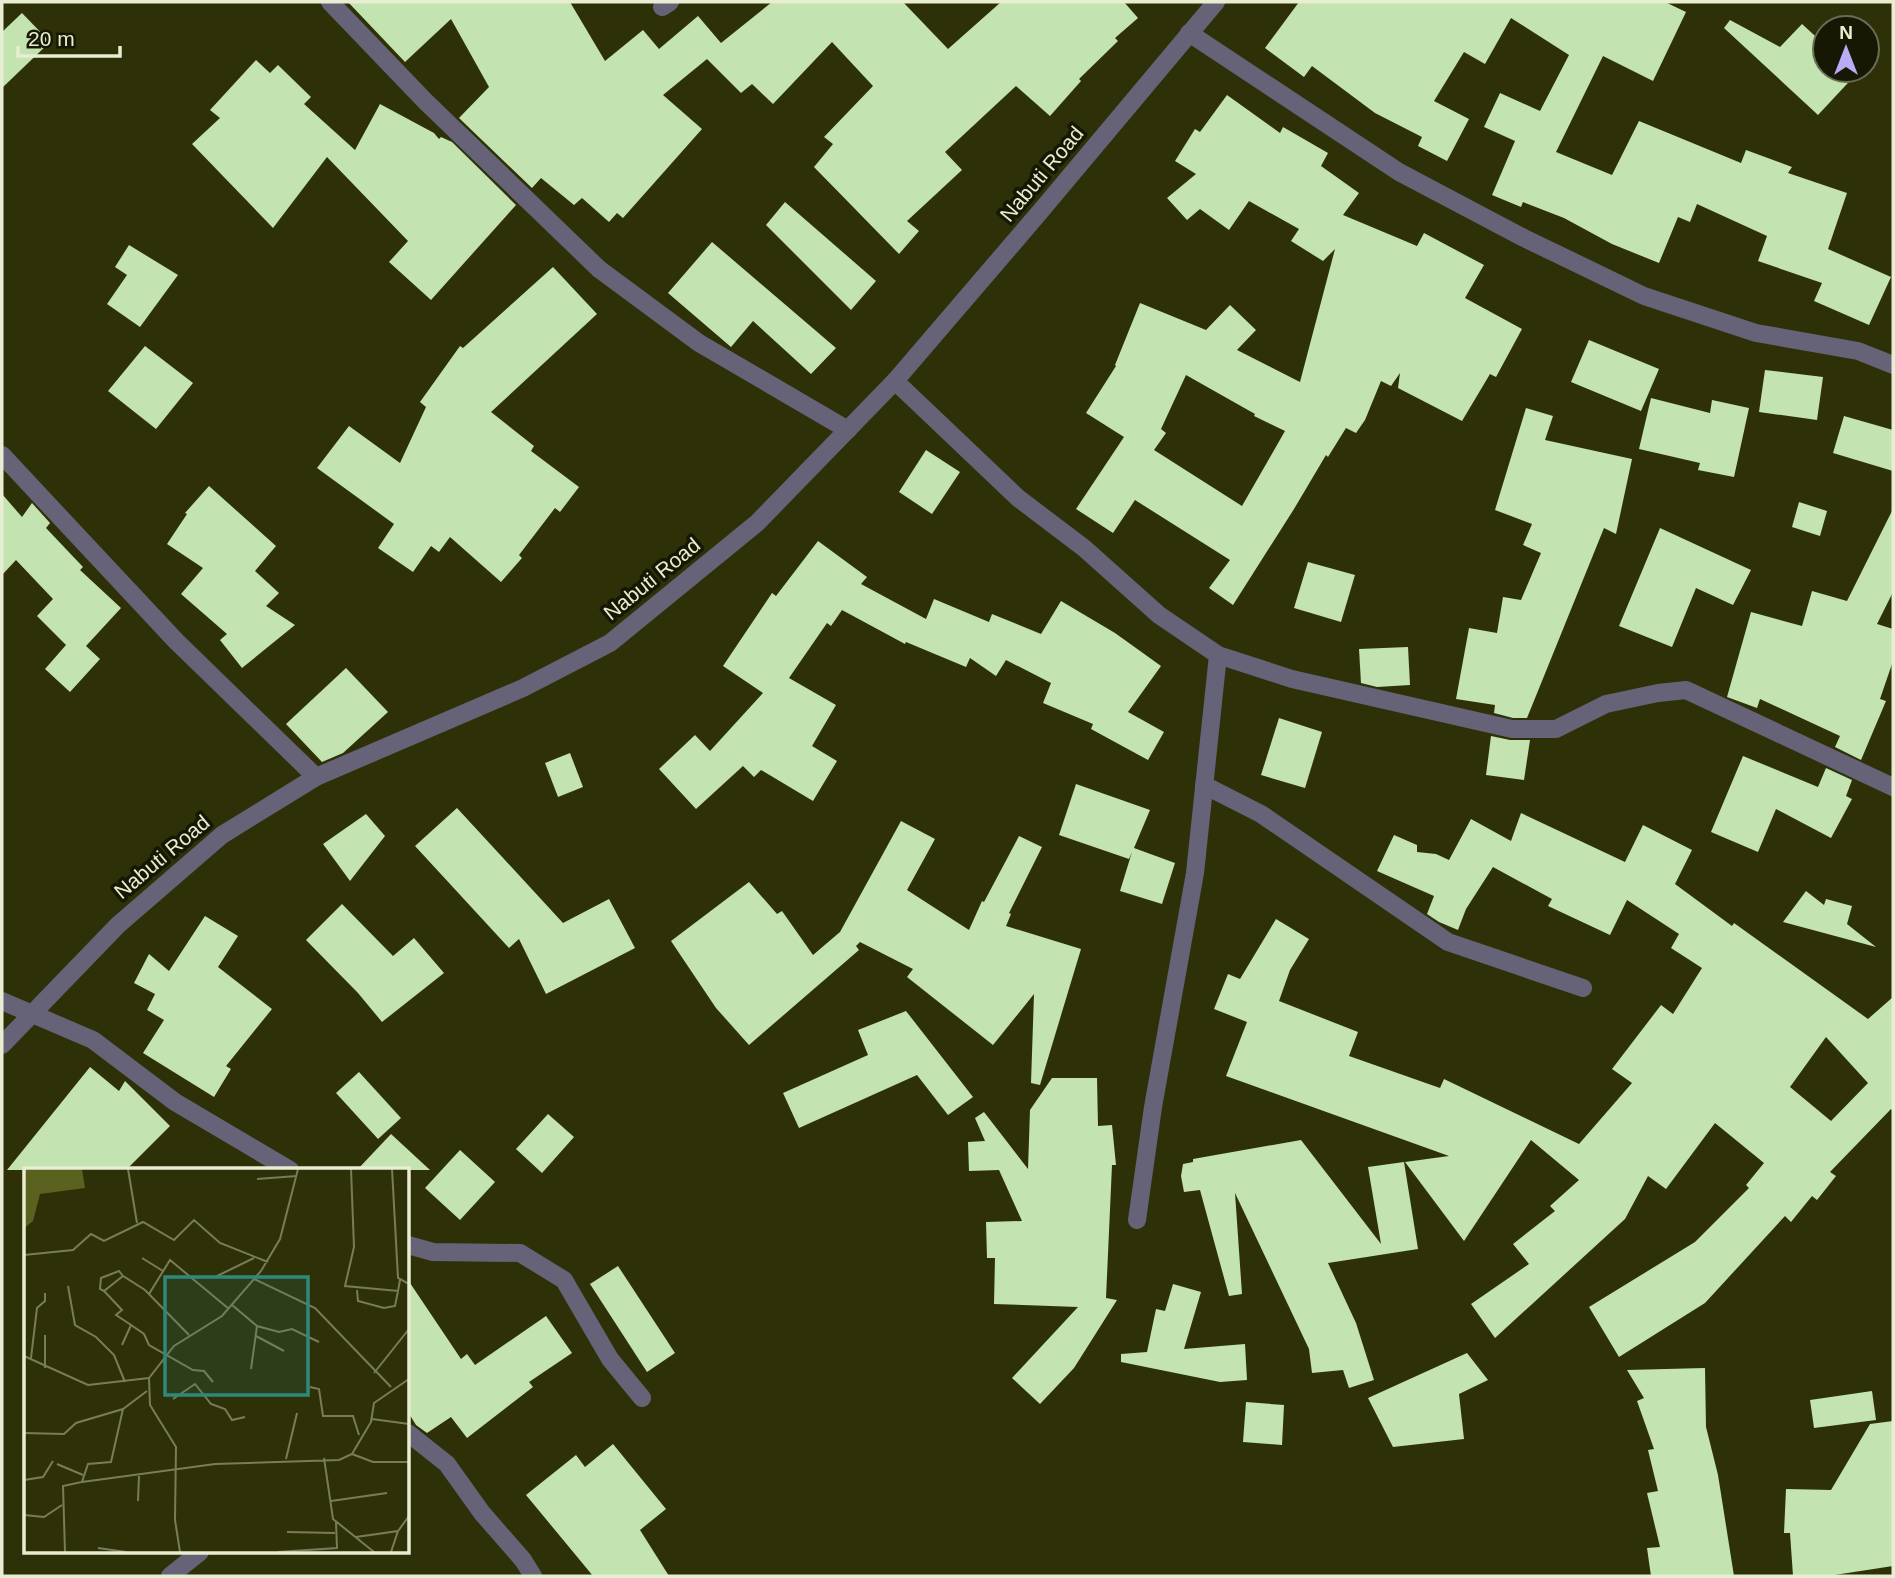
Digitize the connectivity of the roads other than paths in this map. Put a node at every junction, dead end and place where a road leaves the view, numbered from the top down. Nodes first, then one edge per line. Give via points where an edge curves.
1 (330, 2) edge
2 (1216, 2) edge
3 (1189, 33) junction
4 (1893, 365) edge
5 (895, 381) junction
6 (848, 430) junction
7 (2, 455) edge
8 (1218, 654) junction
9 (316, 777) junction
10 (1205, 785) junction
11 (1893, 787) edge
12 (1583, 988) dead end
13 (2, 1001) edge
14 (32, 1014) junction
15 (2, 1045) edge
16 (287, 1168) edge
17 (1137, 1220) dead end
18 (410, 1246) edge
19 (642, 1398) dead end
20 (410, 1435) edge
21 (198, 1554) edge
22 (170, 1576) edge
23 (534, 1576) edge

1 - 6 street via 599,269 699,343
2 - 3 street, Nabuti Road
3 - 4 street via 1399,172 1644,296 1756,332 1858,351
3 - 5 street, Nabuti Road
5 - 6 street, Nabuti Road
5 - 8 street via 1018,498 1084,548 1159,615
6 - 9 street, Nabuti Road via 757,523 610,643 523,688
7 - 9 street via 176,641
8 - 10 street
8 - 11 street via 1292,679 1512,729 1556,729 1606,704 1686,690
9 - 14 street, Nabuti Road via 222,835 118,925
10 - 12 street via 1261,814 1448,942
10 - 17 street via 1195,873
13 - 14 street
14 - 15 street, Nabuti Road
14 - 16 street via 93,1040 175,1102
18 - 19 street via 433,1252 520,1253 564,1280 610,1359
20 - 23 street via 447,1464
21 - 22 street

